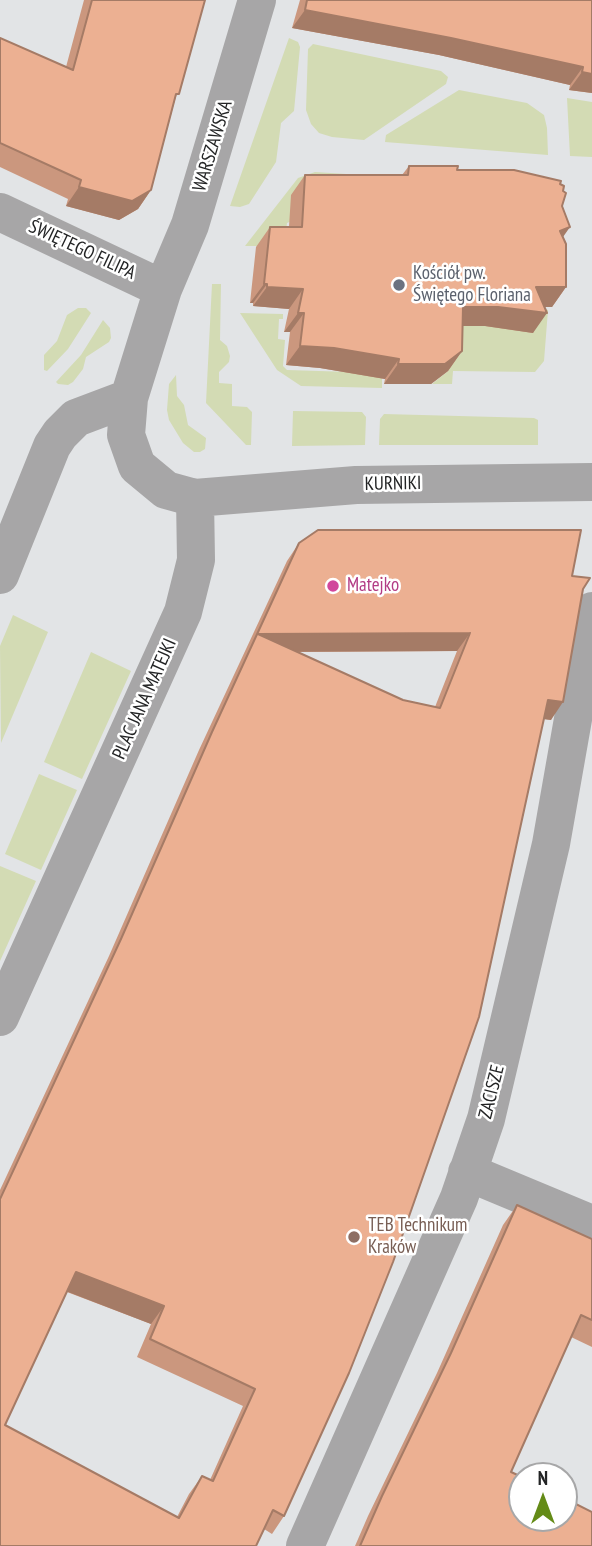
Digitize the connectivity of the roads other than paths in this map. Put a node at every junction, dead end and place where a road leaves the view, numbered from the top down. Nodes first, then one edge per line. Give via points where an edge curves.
1 (257, 0) edge
2 (0, 212) edge
3 (163, 289) junction
4 (129, 398) junction
5 (592, 482) edge
6 (195, 498) junction
7 (0, 575) edge
8 (592, 611) edge
9 (0, 1017) edge
10 (467, 1172) junction
11 (592, 1224) edge
12 (306, 1546) edge

1 - 3 street, WARSZAWSKA via 190,225
2 - 3 street, ŚWIĘTEGO FILIPA
3 - 4 street
4 - 6 street via 125,435 137,466 166,489
4 - 7 street via 76,418 52,446
5 - 6 street, KURNIKI via 356,485
6 - 9 street, PLAC JANA MATEJKI via 196,560 183,612
8 - 10 street, ZACISZE via 551,844 485,1119
10 - 11 street
10 - 12 street, ZACISZE via 405,1325

